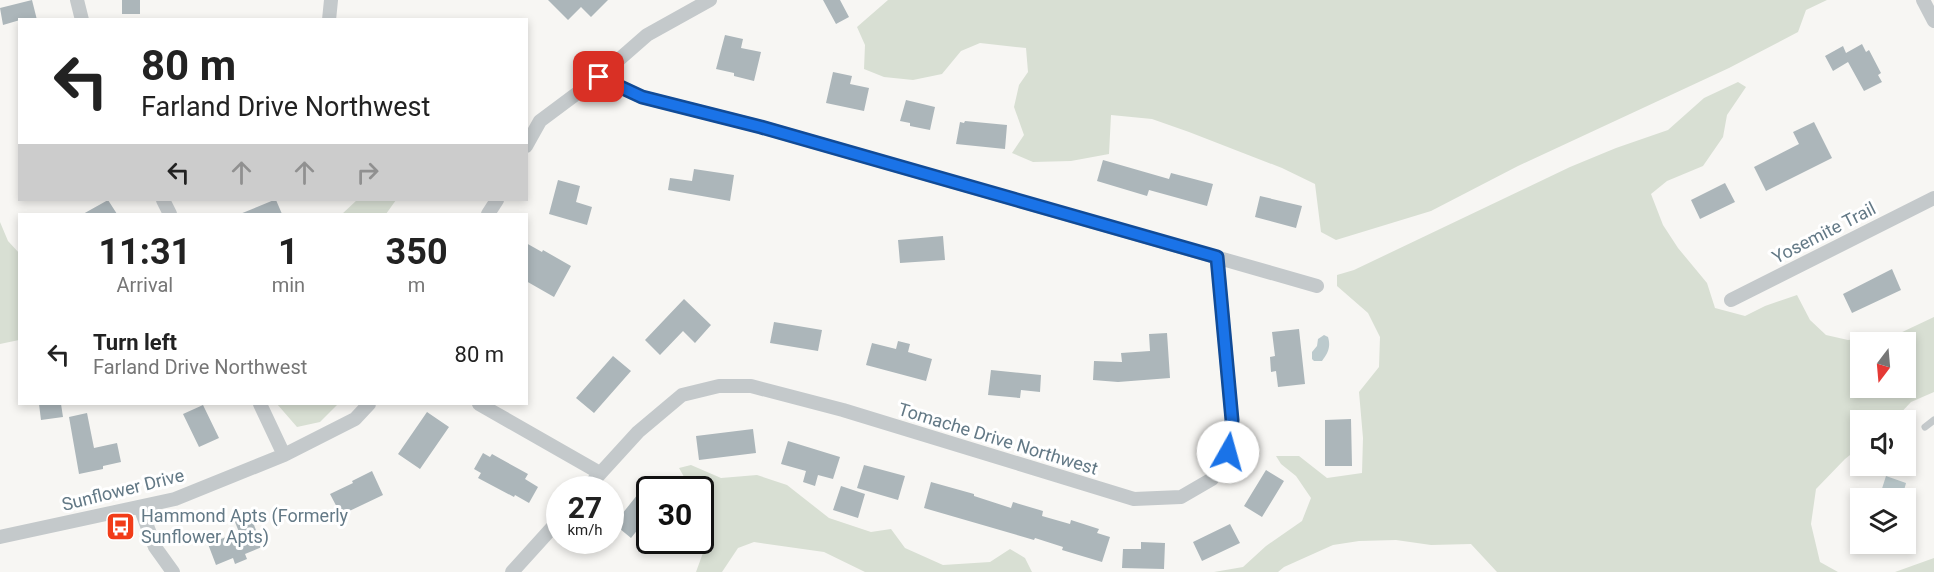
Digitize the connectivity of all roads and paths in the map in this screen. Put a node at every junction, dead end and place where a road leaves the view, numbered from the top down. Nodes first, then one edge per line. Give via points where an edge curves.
1 (77, 0) edge
2 (331, 0) edge
3 (710, 0) edge
4 (1923, 0) edge
5 (82, 18) edge
6 (329, 18) edge
7 (1934, 21) edge
8 (599, 77) junction
9 (528, 142) edge
10 (1934, 198) edge
11 (1217, 257) junction
12 (1317, 286) dead end
13 (1731, 300) dead end
14 (260, 405) edge
15 (368, 405) edge
16 (481, 405) edge
17 (1934, 420) edge
18 (1925, 427) dead end
19 (285, 455) junction
20 (600, 473) junction
21 (597, 476) edge
22 (140, 507) junction
23 (546, 534) edge
24 (0, 537) edge
25 (173, 572) edge
26 (512, 572) edge

1 - 5 street
2 - 6 street
3 - 8 street via 647,35
4 - 7 street
8 - 9 street via 540,121
8 - 11 street via 642,97
10 - 13 street, Yosemite Trail
11 - 12 street
11 - 20 street, Tomache Drive Northwest via 1232,420 1228,452 1212,479 1181,497 1134,499 843,410 751,386 719,386 682,395 638,432
14 - 19 street
15 - 19 street, Sunflower Drive via 355,419
16 - 20 street
17 - 18 lane
19 - 22 street, Sunflower Drive via 175,499
20 - 21 street, Tomache Drive Northwest
22 - 24 street, Sunflower Drive
22 - 25 street via 155,547
23 - 26 street

